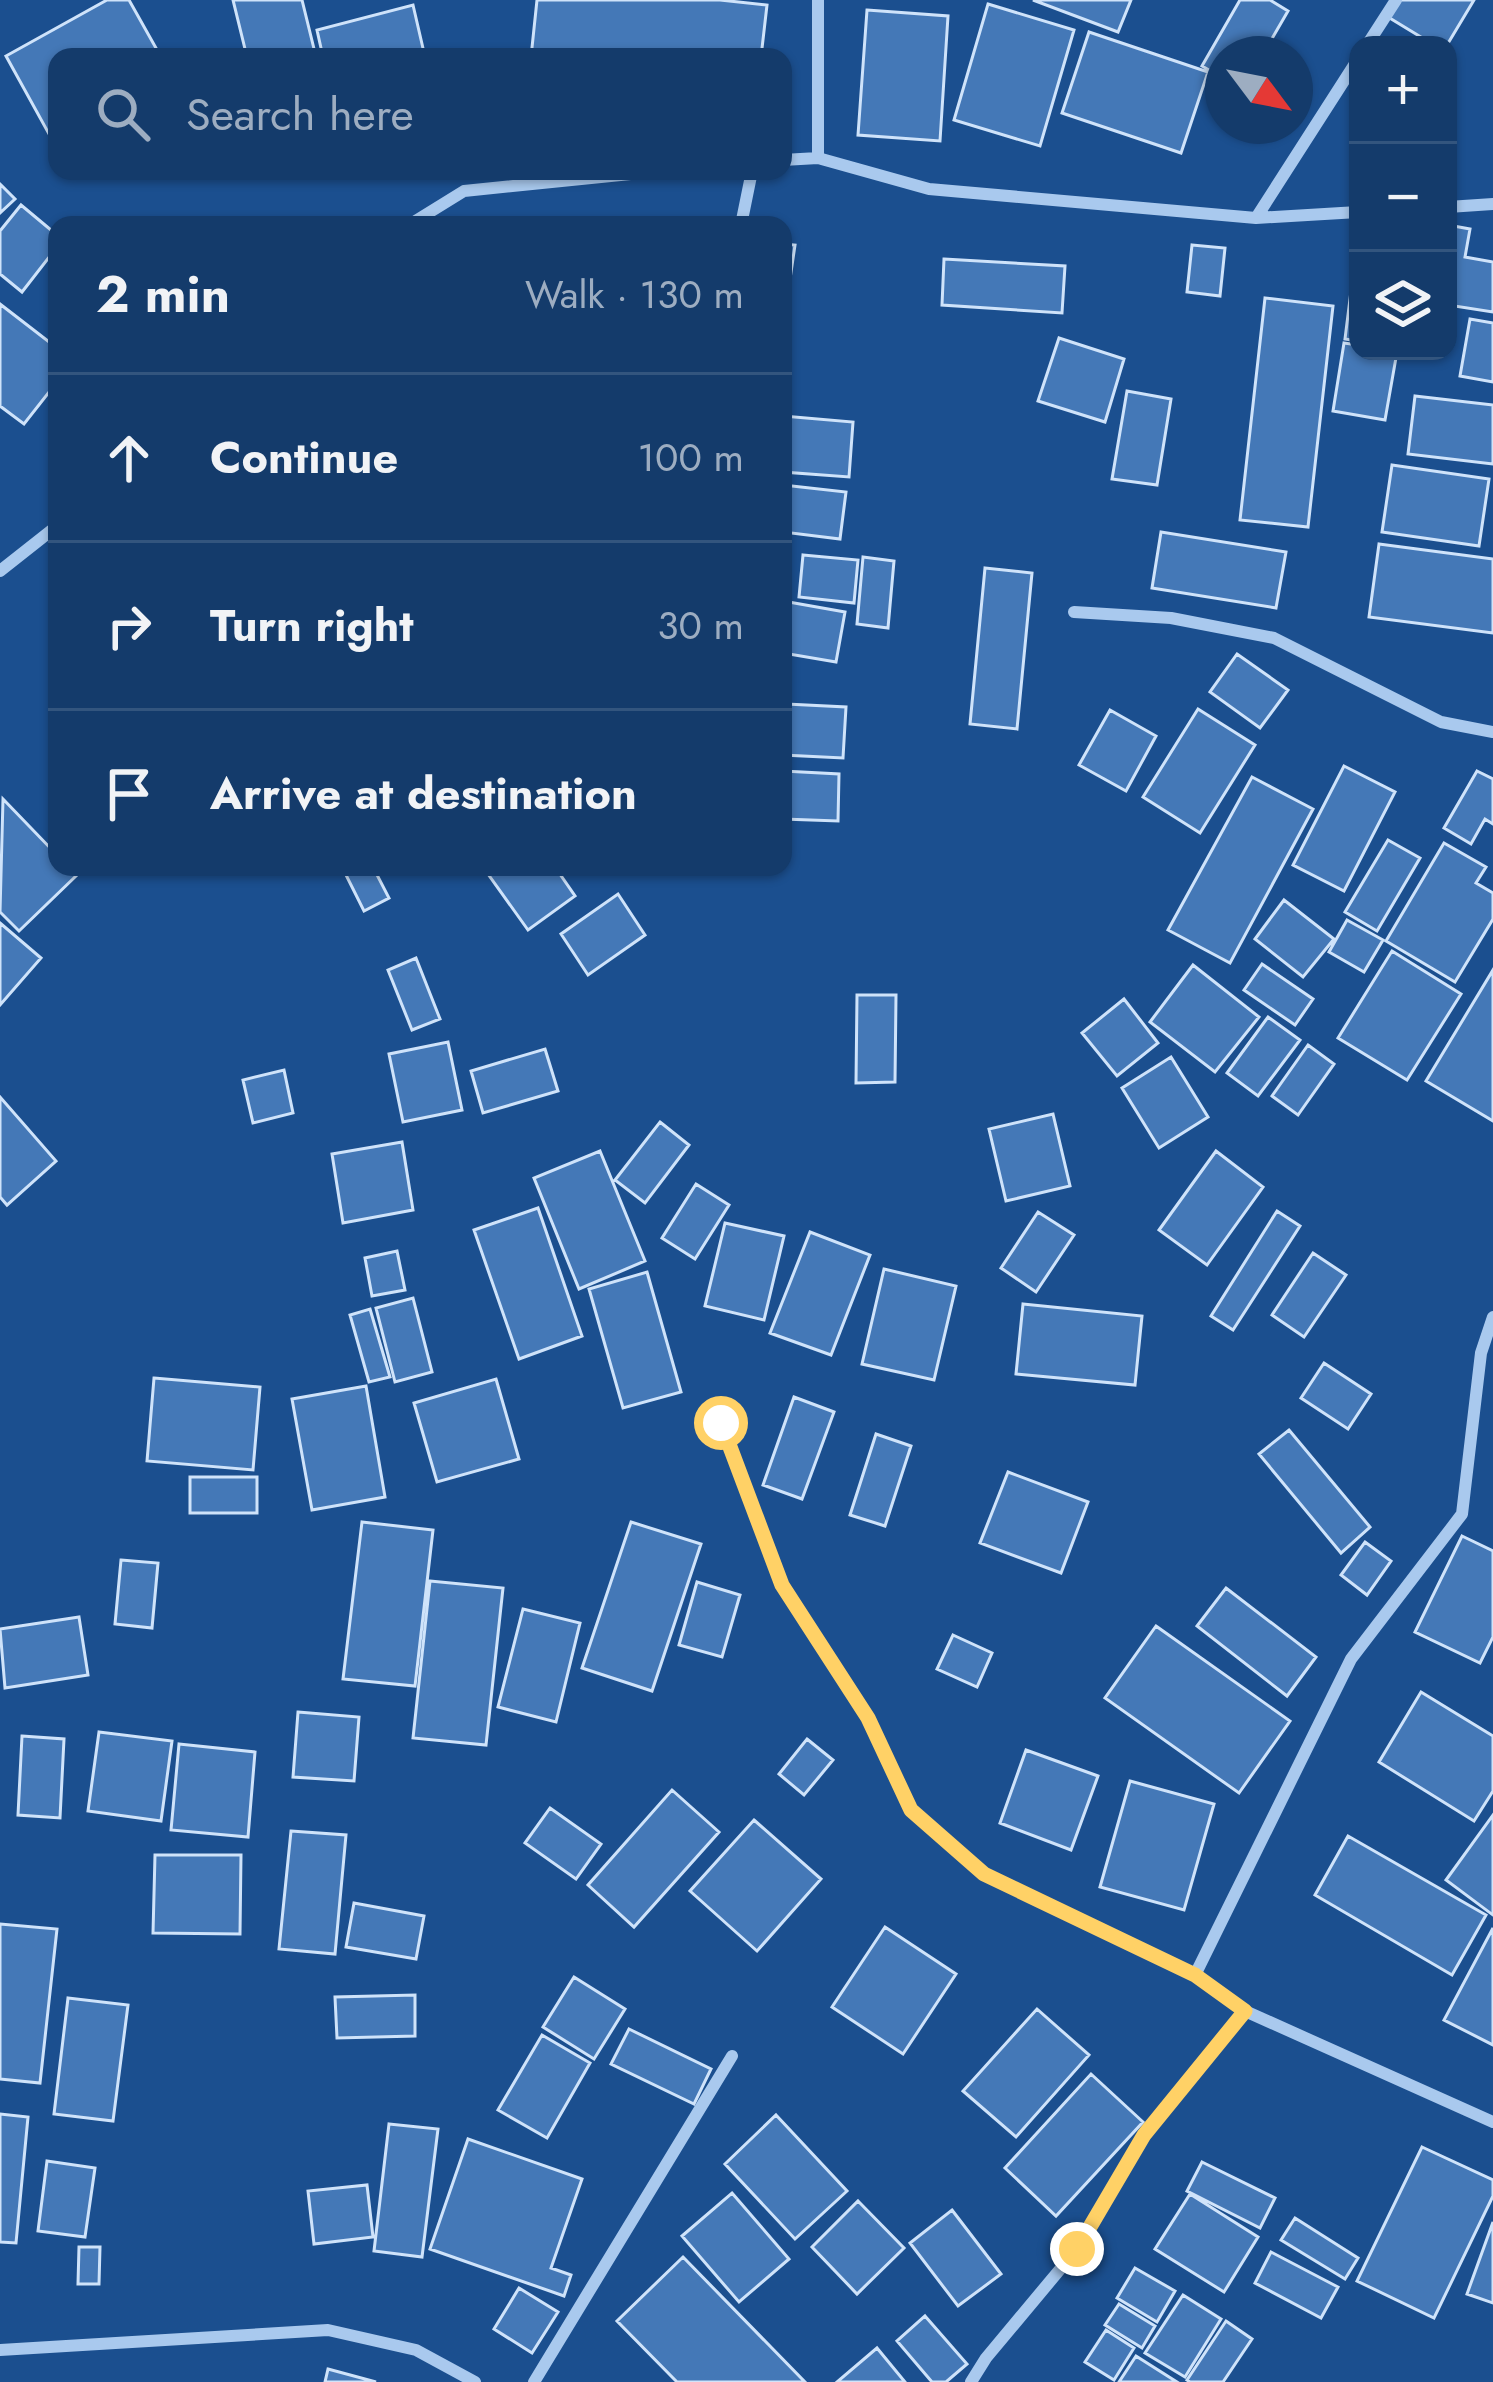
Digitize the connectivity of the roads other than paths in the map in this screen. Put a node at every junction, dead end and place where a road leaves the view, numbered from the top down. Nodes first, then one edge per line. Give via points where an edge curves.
1 (818, 0) edge
2 (1396, 0) edge
3 (1373, 36) edge
4 (1349, 73) edge
5 (818, 158) junction
6 (792, 159) edge
7 (572, 180) edge
8 (750, 180) edge
9 (1493, 204) edge
10 (1457, 206) edge
11 (1349, 213) edge
12 (424, 216) edge
13 (743, 216) edge
14 (1256, 218) junction
15 (48, 533) edge
16 (0, 571) edge
17 (1074, 612) dead end
18 (1493, 733) edge
19 (1493, 1317) edge
20 (721, 1423) dead end
21 (1195, 1975) junction
22 (1245, 2011) junction
23 (732, 2056) dead end
24 (1493, 2122) edge
25 (0, 2350) edge
26 (475, 2382) edge
27 (534, 2382) edge
28 (971, 2382) edge

1 - 5 street
2 - 3 street
4 - 14 street
5 - 6 street
5 - 14 street via 929,189
7 - 12 street via 464,191
8 - 13 street
9 - 10 street
11 - 14 street
15 - 16 street
17 - 18 street via 1171,618 1274,638 1442,722
19 - 21 street via 1481,1353 1462,1514 1351,1659
20 - 21 street via 782,1585 868,1718 911,1810 984,1874
21 - 22 street
22 - 24 street
22 - 28 street via 1144,2135 1077,2249
23 - 27 street
25 - 26 street via 328,2330 416,2350

